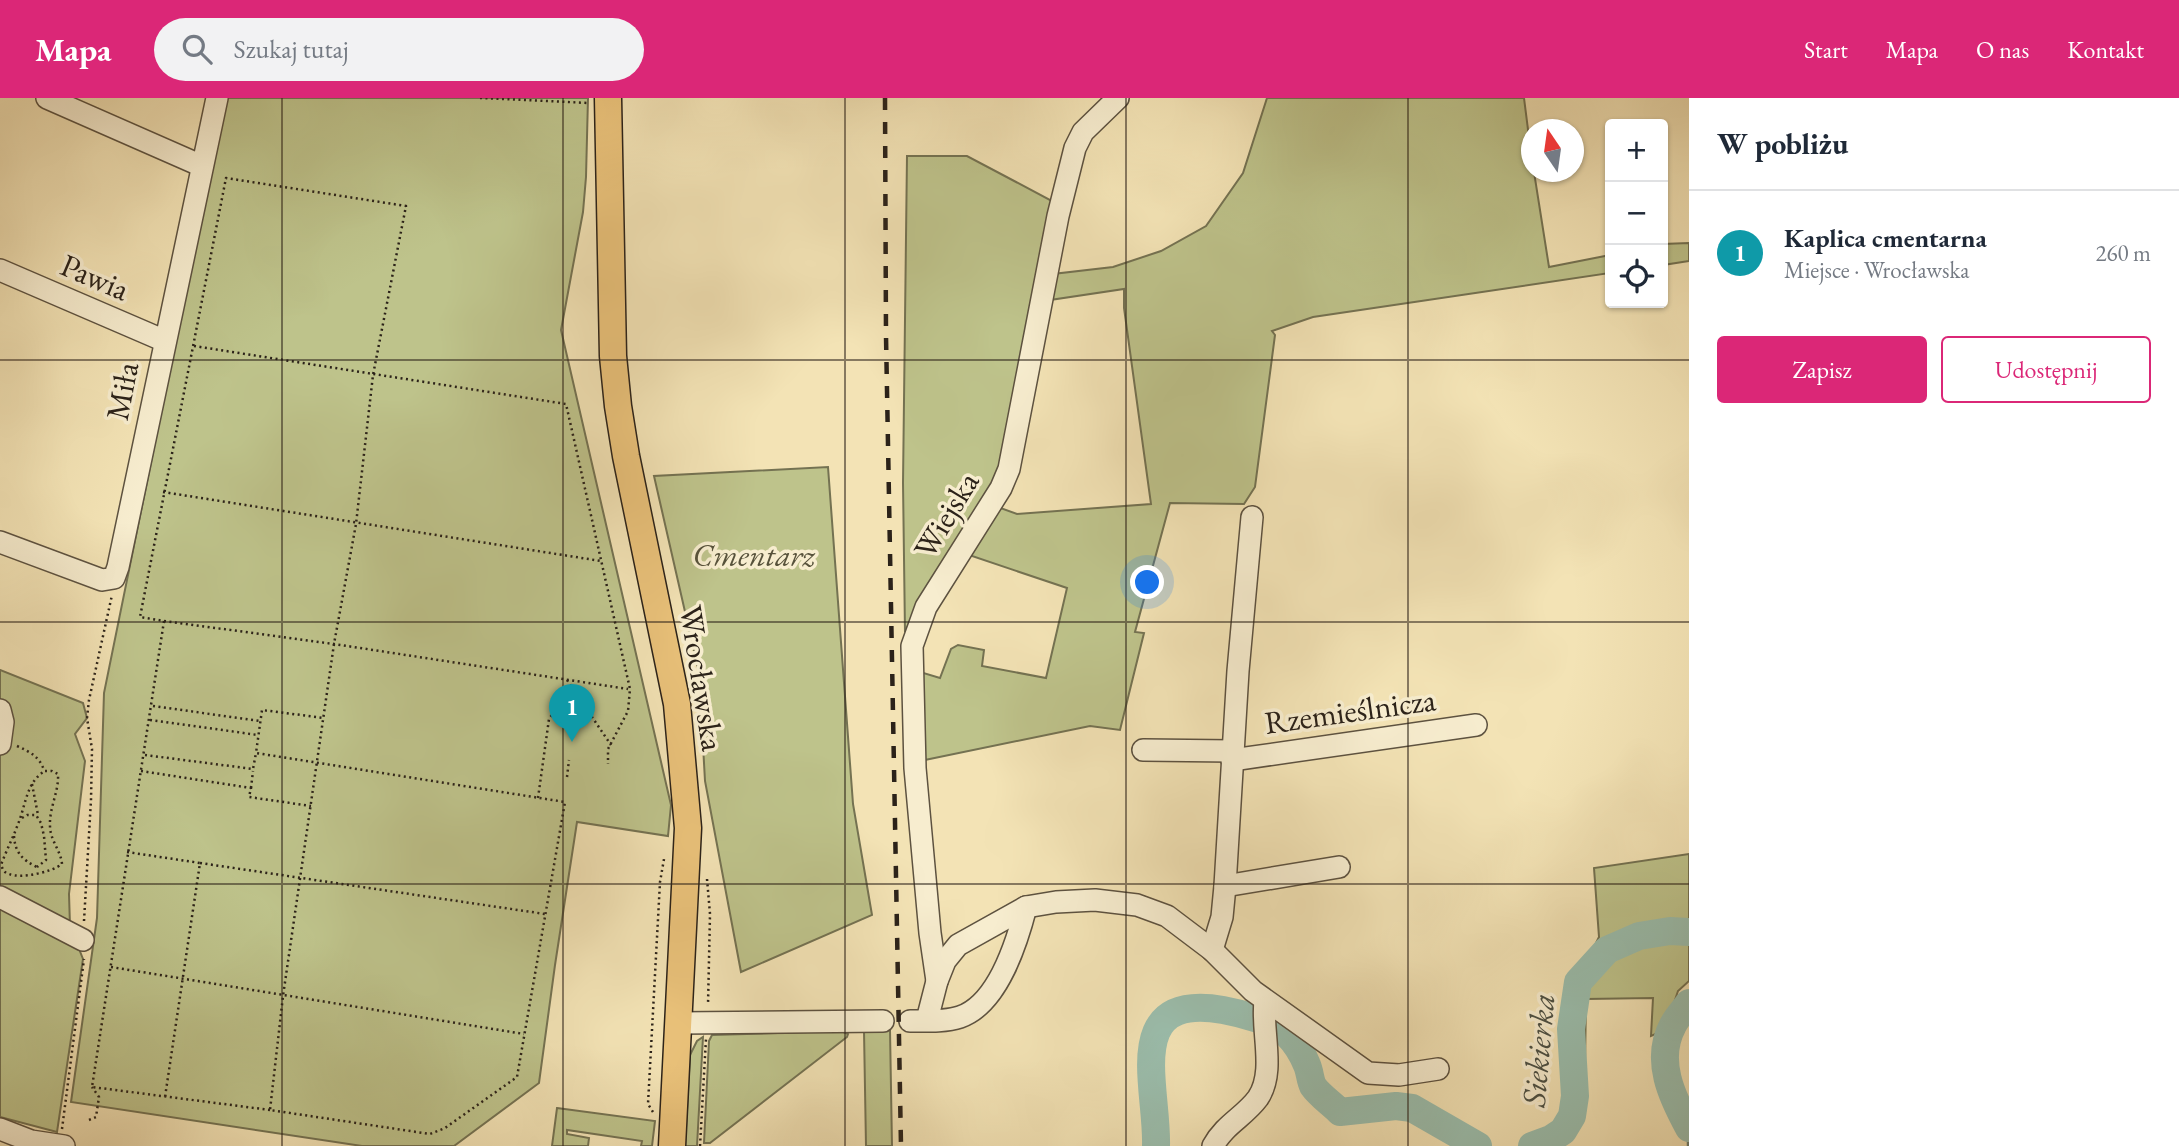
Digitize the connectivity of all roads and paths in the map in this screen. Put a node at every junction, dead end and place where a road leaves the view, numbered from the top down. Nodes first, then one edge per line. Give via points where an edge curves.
1 (47, 98) edge
2 (217, 98) edge
3 (480, 98) edge
4 (1118, 98) edge
5 (608, 100) edge
6 (202, 166) junction
7 (0, 270) edge
8 (165, 341) junction
9 (194, 346) junction
10 (373, 375) junction
11 (163, 492) junction
12 (1252, 517) dead end
13 (356, 524) junction
14 (0, 542) edge
15 (601, 561) junction
16 (114, 578) junction
17 (164, 621) junction
18 (334, 644) junction
19 (567, 680) junction
20 (571, 688) junction
21 (630, 689) junction
22 (152, 706) junction
23 (0, 710) edge
24 (324, 718) junction
25 (150, 720) junction
26 (260, 721) junction
27 (1476, 725) dead end
28 (259, 735) junction
29 (0, 742) edge
30 (611, 746) junction
31 (1143, 750) dead end
32 (256, 753) junction
33 (144, 755) junction
34 (1232, 755) junction
35 (569, 760) dead end
36 (608, 764) dead end
37 (317, 765) junction
38 (253, 769) junction
39 (45, 771) junction
40 (141, 771) junction
41 (567, 777) dead end
42 (32, 784) junction
43 (251, 788) junction
44 (538, 798) junction
45 (312, 806) junction
46 (38, 818) junction
47 (20, 819) junction
48 (14, 833) junction
49 (127, 852) junction
50 (667, 852) dead end
51 (200, 863) junction
52 (37, 867) junction
53 (1339, 867) dead end
54 (38, 873) junction
55 (302, 878) junction
56 (1225, 886) junction
57 (0, 897) edge
58 (1026, 907) junction
59 (545, 914) junction
60 (83, 940) junction
61 (1212, 950) junction
62 (111, 967) junction
63 (183, 979) junction
64 (937, 981) junction
65 (283, 996) junction
66 (1264, 1007) junction
67 (883, 1021) dead end
68 (679, 1023) junction
69 (524, 1034) junction
70 (1438, 1069) dead end
71 (92, 1087) junction
72 (165, 1097) junction
73 (270, 1110) junction
74 (657, 1119) dead end
75 (89, 1120) dead end
76 (0, 1129) edge
77 (24, 1142) edge
78 (62, 1146) edge
79 (672, 1146) edge
80 (1213, 1146) edge

1 - 6 street
2 - 6 street, Miła
3 - 5 path
4 - 64 street, Wiejska via 1083,132 1075,148 1009,469 926,607 912,646 915,768
5 - 68 main road, Wrocławska via 618,406 668,653 683,756 688,828
6 - 8 street, Miła
7 - 8 street, Pawia
8 - 16 street, Miła
9 - 10 path
9 - 10 path via 226,178 406,206
9 - 11 path
10 - 13 path
10 - 15 path via 566,404
11 - 13 path
11 - 17 path via 140,617
12 - 34 street, Rzemieślnicza
13 - 15 path
13 - 18 path
14 - 16 street via 102,580
15 - 21 path
16 - 60 path via 87,718 92,749
17 - 18 path
17 - 22 path
18 - 19 path
18 - 24 path
19 - 20 path
19 - 21 path
20 - 30 path
20 - 44 path via 549,719
21 - 30 path via 628,711
22 - 25 path
22 - 26 path
23 - 29 street via 4,722
24 - 26 path via 262,710
24 - 37 path
25 - 28 path
25 - 33 path
26 - 28 path
27 - 34 street, Rzemieślnicza
28 - 32 path
29 - 39 path via 31,752
30 - 36 path
31 - 34 street, Rzemieślnicza
32 - 37 path
32 - 38 path
33 - 38 path
33 - 40 path
34 - 56 street, Rzemieślnicza
35 - 41 path
37 - 44 path
37 - 45 path
38 - 43 path
39 - 42 path
39 - 54 path via 58,774 49,821 62,864
40 - 43 path
40 - 49 path
42 - 46 path
42 - 47 path
43 - 45 path via 249,797
44 - 59 path via 565,802
45 - 55 path
46 - 47 path via 27,815
46 - 52 path via 46,860
47 - 48 path
48 - 52 path via 20,856
48 - 54 path via 1,865 4,871 9,875
49 - 51 path
49 - 62 path
50 - 74 path via 661,872 648,1104
51 - 55 path
51 - 63 path
52 - 54 path
53 - 56 street
55 - 59 path
55 - 65 path
56 - 61 street, Rzemieślnicza
57 - 60 street
58 - 61 street via 1096,900 1137,905 1167,916
58 - 64 street via 958,945
58 - 64 street via 1004,969 974,1009 959,1018 919,1021
59 - 69 path
60 - 78 path via 84,971
61 - 66 street
62 - 63 path
62 - 71 path
63 - 65 path
63 - 72 path
65 - 69 path
65 - 73 path
66 - 70 street via 1368,1073 1399,1075
66 - 80 street via 1266,1071 1262,1089
67 - 68 street
68 - 79 main road, Wrocławska
69 - 73 path via 517,1076 430,1134
71 - 72 path
71 - 75 path via 99,1097 96,1117
72 - 73 path
76 - 77 street
77 - 78 street

